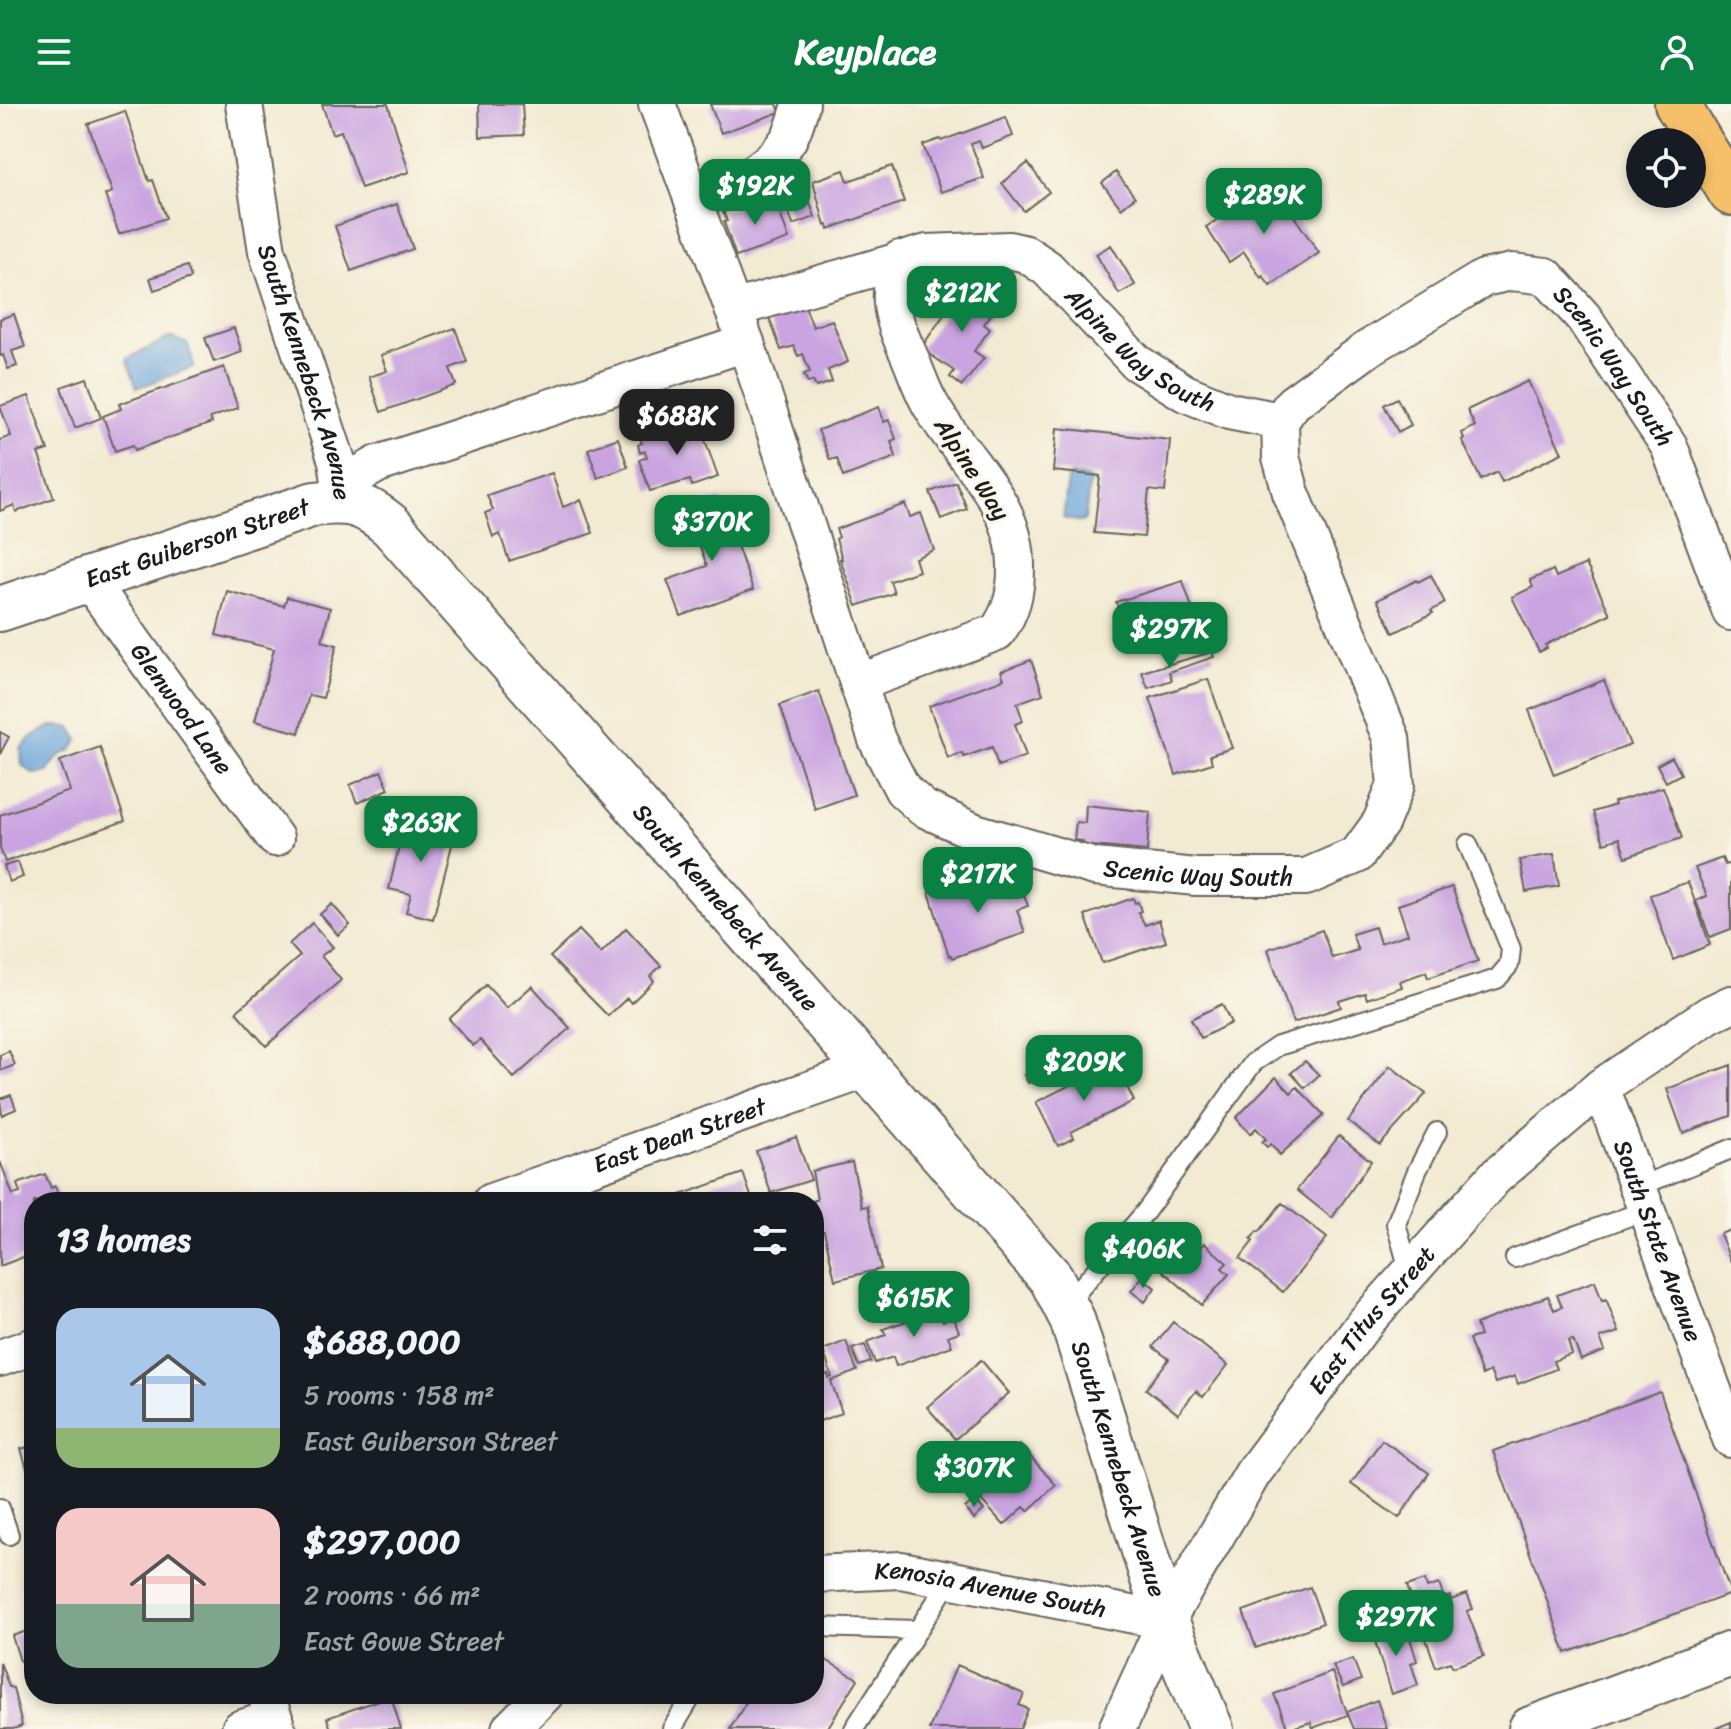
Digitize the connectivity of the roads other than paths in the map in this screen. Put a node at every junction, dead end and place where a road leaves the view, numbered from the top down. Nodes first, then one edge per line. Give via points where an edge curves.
1 (244, 104) edge
2 (657, 104) edge
3 (801, 104) edge
4 (1677, 104) edge
5 (1731, 193) edge
6 (693, 201) junction
7 (900, 259) junction
8 (733, 309) junction
9 (746, 343) junction
10 (1280, 421) junction
11 (343, 501) junction
12 (88, 579) junction
13 (0, 609) edge
14 (1731, 612) edge
15 (858, 683) junction
16 (275, 838) dead end
17 (1468, 844) dead end
18 (1731, 1004) edge
19 (868, 1069) junction
20 (1601, 1087) junction
21 (1437, 1132) dead end
22 (1731, 1149) edge
23 (519, 1192) edge
24 (1642, 1198) junction
25 (1515, 1258) dead end
26 (1410, 1273) junction
27 (1065, 1306) junction
28 (24, 1350) edge
29 (0, 1358) edge
30 (1731, 1439) edge
31 (0, 1508) edge
32 (9, 1535) dead end
33 (824, 1574) edge
34 (950, 1580) junction
35 (1166, 1621) junction
36 (824, 1627) edge
37 (918, 1630) junction
38 (1731, 1654) edge
39 (535, 1704) edge
40 (687, 1704) edge
41 (273, 1714) edge
42 (240, 1729) edge
43 (510, 1729) edge
44 (672, 1729) edge
45 (854, 1729) edge
46 (1117, 1729) edge
47 (1211, 1729) edge
48 (1531, 1729) edge

1 - 11 street, South Kennebeck Avenue via 267,251 337,461
2 - 6 street, Scenic Way South
3 - 6 street via 788,139 763,166 735,185
4 - 5 main road
6 - 8 street, Scenic Way South
7 - 8 street, Alpine Way South
7 - 10 street, Alpine Way South via 957,250 1026,254 1047,268 1137,363 1185,393 1229,411
7 - 15 street, Alpine Way via 891,280 893,314 932,409 1008,518 1017,552 1016,588 1010,614 997,632
8 - 9 street, Scenic Way South
9 - 11 street, East Guiberson Street via 378,464 360,474
9 - 15 street, Scenic Way South
10 - 14 street, Scenic Way South via 1293,403 1369,348 1484,278 1512,272 1546,276 1584,318 1669,446
10 - 15 street, Scenic Way South via 1281,457 1291,493 1391,738 1396,785 1381,822 1357,855 1306,877 1196,877 1095,867 975,832 923,808 903,790 877,740
11 - 12 street, East Guiberson Street via 298,508
11 - 19 street, South Kennebeck Avenue via 371,510 391,526
12 - 13 street, East Guiberson Street
12 - 16 street, Glenwood Lane
17 - 27 lane via 1511,949 1509,965 1497,979 1278,1046 1253,1063 1146,1211
18 - 20 street, East Titus Street
19 - 23 street, East Dean Street
19 - 27 street, South Kennebeck Avenue via 1051,1278
20 - 24 street, South State Avenue
20 - 26 street, East Titus Street via 1495,1177
21 - 26 lane via 1396,1224
22 - 24 lane
24 - 25 lane
24 - 30 street, South State Avenue
26 - 35 street, East Titus Street via 1364,1324 1253,1473
27 - 35 street, South Kennebeck Avenue
28 - 29 street
31 - 32 lane
33 - 34 street, Kenosia Avenue South via 901,1570
34 - 35 street, Kenosia Avenue South
34 - 37 lane
35 - 46 street, East Titus Street
35 - 47 street, South Kennebeck Avenue
36 - 37 lane
37 - 45 lane
38 - 48 street
39 - 43 street
40 - 44 lane
41 - 42 street

